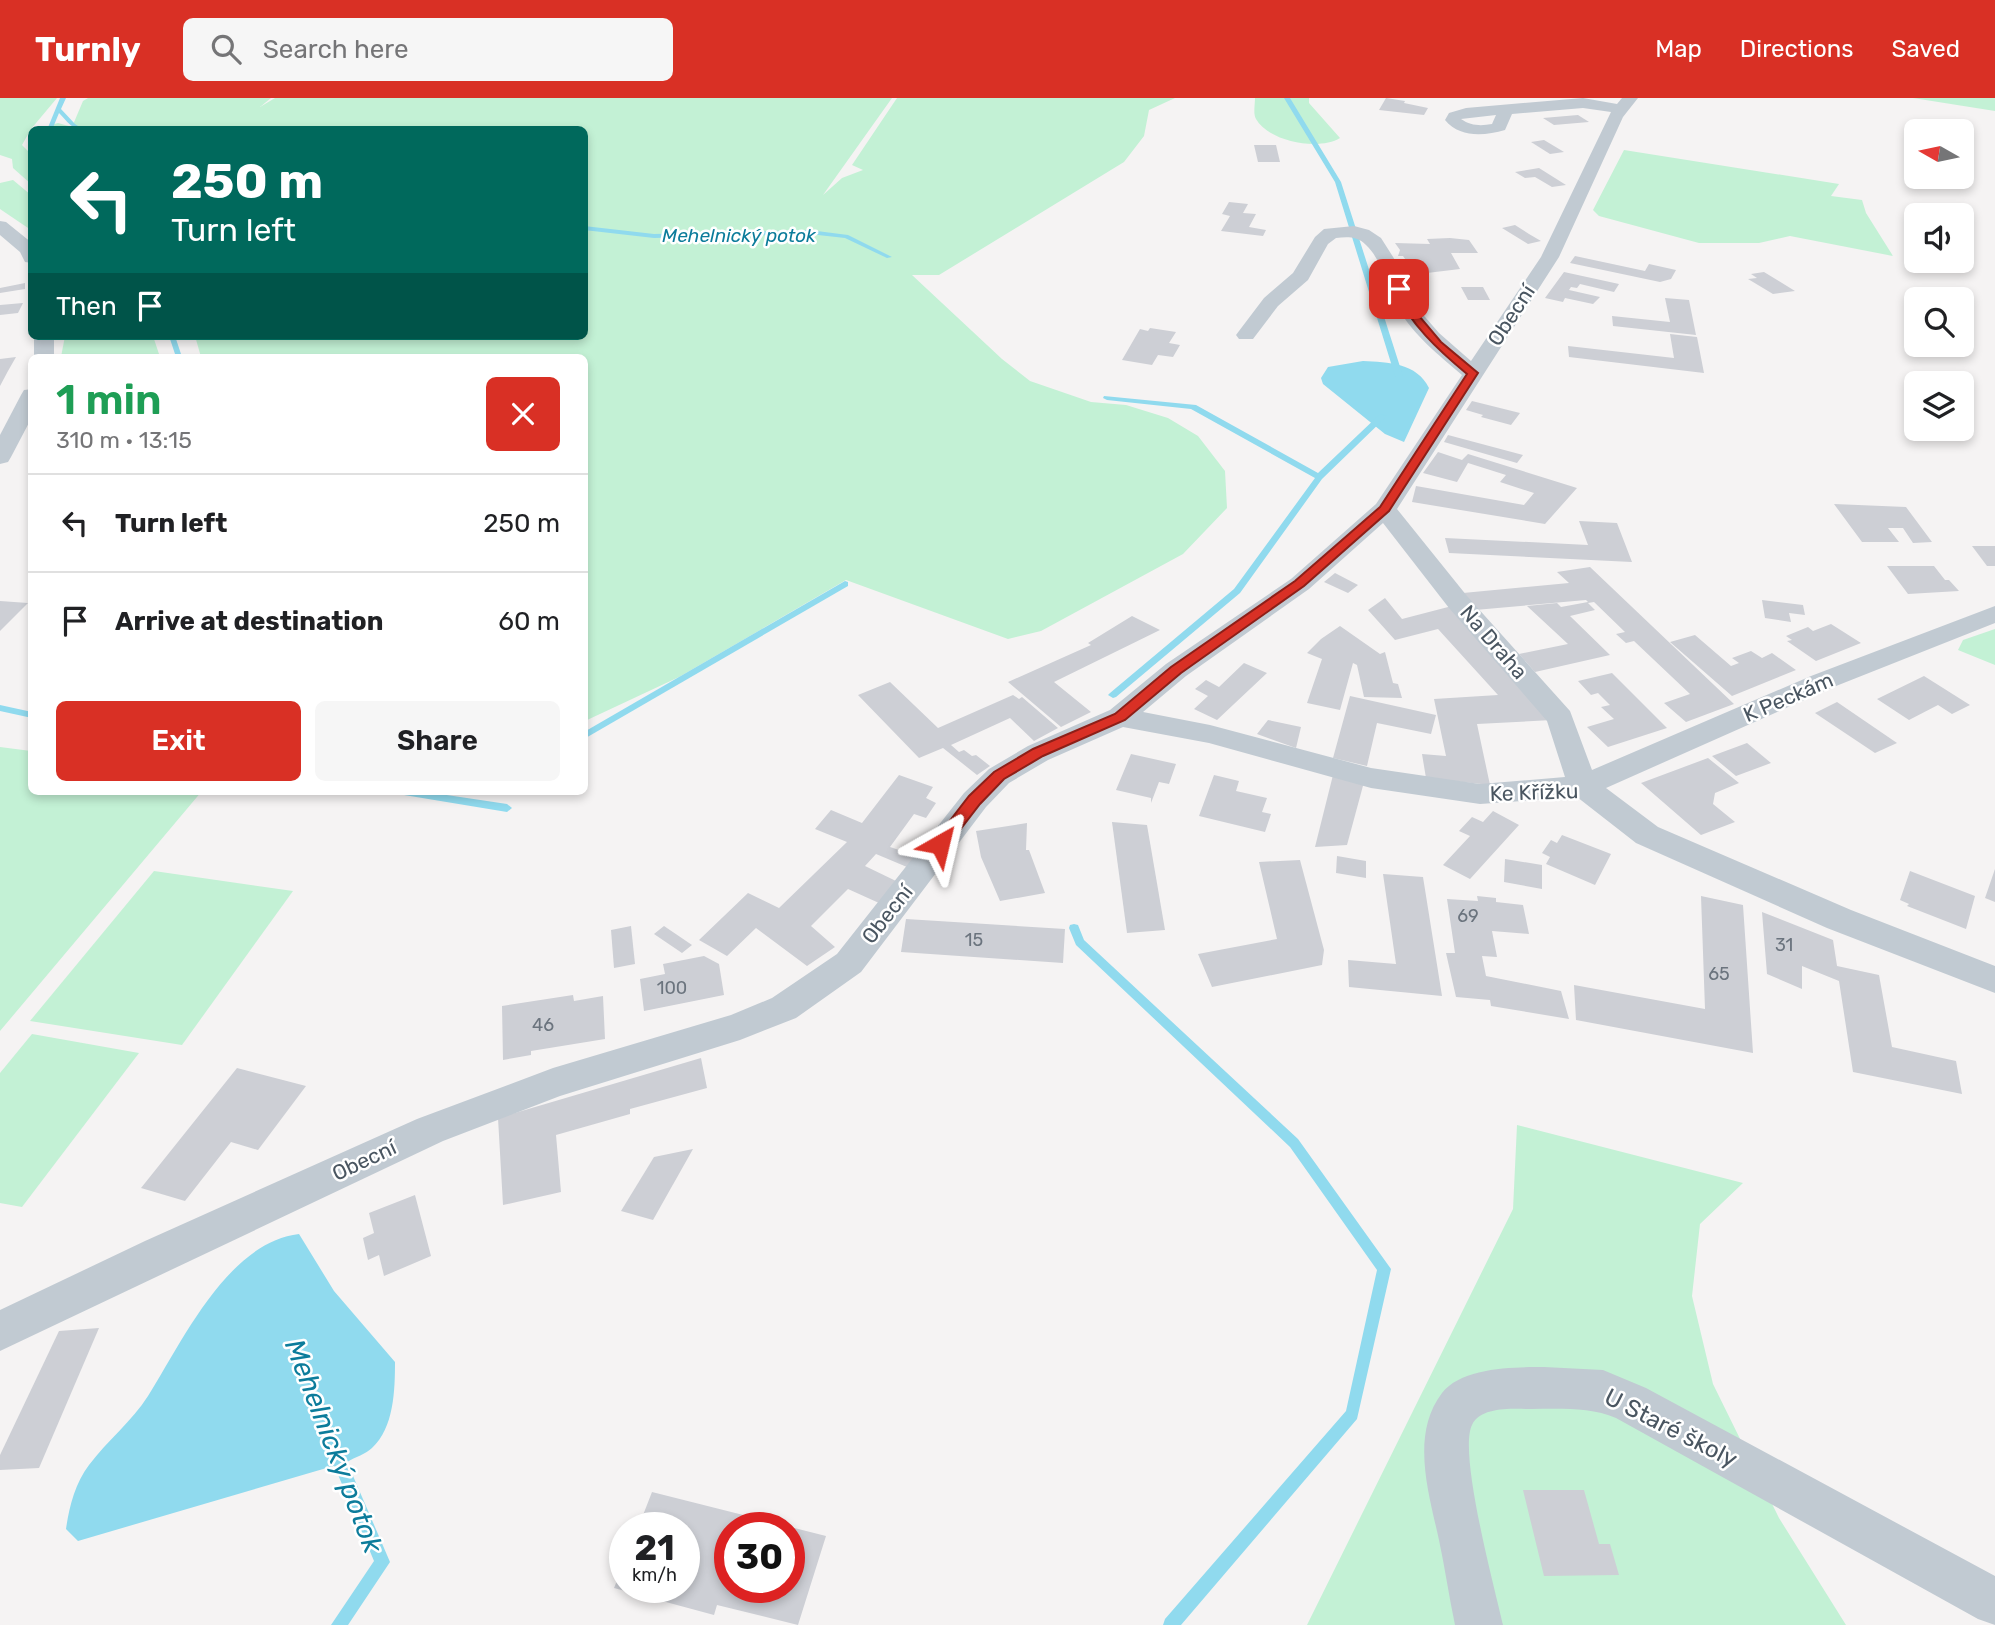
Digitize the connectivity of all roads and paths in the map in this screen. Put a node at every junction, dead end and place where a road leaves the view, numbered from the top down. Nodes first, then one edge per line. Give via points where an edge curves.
1 (1626, 103) edge
2 (1505, 112) dead end
3 (0, 226) edge
4 (28, 249) edge
5 (1246, 335) dead end
6 (1473, 373) junction
7 (28, 403) edge
8 (0, 457) edge
9 (1385, 509) junction
10 (1995, 614) edge
11 (1120, 717) junction
12 (1583, 786) junction
13 (1995, 980) edge
14 (0, 1331) edge
15 (1995, 1602) edge
16 (1479, 1625) edge

1 - 2 street, Obecní
1 - 6 street, Obecní via 1550,257
3 - 4 street
5 - 6 street via 1271,302 1301,276 1321,241 1330,233 1354,233 1367,236 1376,245 1410,311 1438,344
6 - 9 street, Obecní
7 - 8 street
9 - 11 street, Obecní via 1300,584 1176,670
9 - 12 street, Na Draha via 1560,719
10 - 12 street, K Peckám via 1821,682
11 - 12 street, Ke Křížku via 1210,734 1384,780 1480,794
11 - 14 street, Obecní via 1038,753 999,776 975,800 849,963 784,1008 740,1026 553,1083 430,1130
12 - 13 street, Ke Křížku via 1647,835 1839,919
15 - 16 street, U Staré školy via 1603,1391 1489,1390 1468,1398 1453,1413 1447,1437 1447,1471

